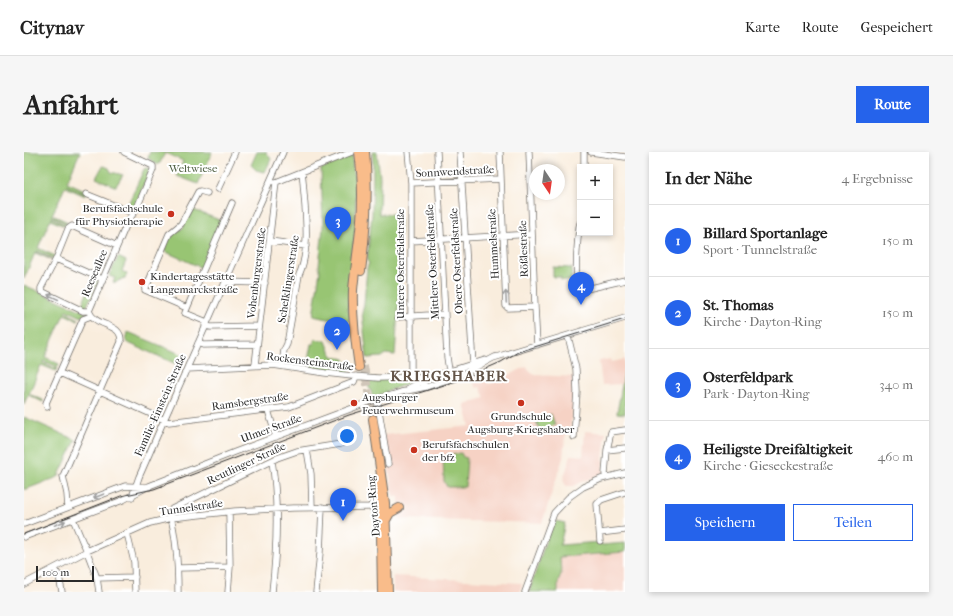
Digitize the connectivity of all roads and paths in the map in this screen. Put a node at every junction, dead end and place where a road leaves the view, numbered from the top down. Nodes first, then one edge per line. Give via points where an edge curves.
1 (124, 152) edge
2 (235, 152) edge
3 (283, 152) edge
4 (359, 152) edge
5 (408, 152) edge
6 (437, 152) edge
7 (460, 152) edge
8 (500, 152) edge
9 (529, 152) edge
10 (584, 152) edge
11 (591, 152) edge
12 (625, 157) edge
13 (584, 164) edge
14 (302, 172) junction
15 (500, 179) junction
16 (462, 180) junction
17 (273, 181) junction
18 (439, 182) junction
19 (411, 183) junction
20 (218, 189) dead end
21 (207, 193) dead end
22 (86, 194) dead end
23 (232, 203) dead end
24 (134, 214) junction
25 (532, 234) junction
26 (503, 235) junction
27 (579, 236) edge
28 (465, 238) junction
29 (442, 239) junction
30 (270, 241) junction
31 (411, 241) junction
32 (117, 246) junction
33 (306, 246) junction
34 (56, 259) junction
35 (102, 279) junction
36 (625, 280) edge
37 (226, 282) junction
38 (264, 283) junction
39 (535, 307) junction
40 (187, 308) junction
41 (90, 313) junction
42 (445, 314) junction
43 (410, 316) junction
44 (398, 317) dead end
45 (625, 318) edge
46 (206, 324) junction
47 (259, 326) junction
48 (568, 336) junction
49 (198, 343) junction
50 (257, 344) junction
51 (537, 345) junction
52 (255, 365) junction
53 (282, 365) junction
54 (361, 366) tunnel mouth
55 (473, 366) junction
56 (187, 369) junction
57 (449, 371) junction
58 (60, 373) junction
59 (356, 376) junction
60 (411, 377) junction
61 (422, 381) junction
62 (426, 386) junction
63 (100, 391) junction
64 (401, 392) junction
65 (377, 399) junction
66 (47, 407) dead end
67 (268, 410) junction
68 (164, 420) junction
69 (625, 430) edge
70 (276, 437) junction
71 (574, 437) dead end
72 (342, 444) dead end
73 (625, 448) edge
74 (307, 450) junction
75 (607, 450) junction
76 (272, 461) junction
77 (388, 464) dead end
78 (625, 472) edge
79 (606, 477) junction
80 (136, 486) junction
81 (149, 486) junction
82 (625, 492) edge
83 (67, 494) junction
84 (132, 497) junction
85 (372, 503) dead end
86 (385, 503) junction
87 (76, 505) junction
88 (312, 507) junction
89 (322, 507) junction
90 (68, 508) junction
91 (277, 508) junction
92 (229, 512) junction
93 (171, 518) junction
94 (74, 519) junction
95 (386, 520) junction
96 (24, 524) edge
97 (625, 530) edge
98 (127, 533) junction
99 (600, 533) junction
100 (24, 537) edge
101 (600, 541) dead end
102 (87, 552) junction
103 (230, 567) junction
104 (55, 568) junction
105 (178, 568) junction
106 (135, 576) junction
107 (97, 578) junction
108 (24, 584) edge
109 (62, 592) edge
110 (99, 592) edge
111 (135, 592) edge
112 (178, 592) edge
113 (228, 592) edge
114 (272, 592) edge
115 (316, 592) edge
116 (382, 592) edge
117 (388, 592) edge
118 (526, 592) edge

1 - 24 street, Reeseallee via 149,164 153,170
2 - 20 street
3 - 17 street, Familie-Einstein-Straße
4 - 14 street
4 - 54 highway via 367,180 358,316
5 - 19 street, Untere Osterfeldstraße
6 - 18 street, Mittlere Osterfeldstraße
7 - 16 street, Obere Osterfeldstraße
8 - 15 street, Hummelstraße
9 - 25 street, Rößlestraße
10 - 13 street
11 - 12 street
14 - 17 street
14 - 33 street, Schelklingerstraße
15 - 16 street, Sonnwendstraße
15 - 26 street, Hummelstraße
16 - 18 street, Sonnwendstraße
16 - 28 street, Obere Osterfeldstraße
17 - 30 street, Vohenburgerstraße
17 - 37 street, Familie-Einstein-Straße
18 - 19 street, Sonnwendstraße
18 - 29 street, Mittlere Osterfeldstraße
19 - 31 street, Untere Osterfeldstraße
21 - 40 street via 198,192 181,224 169,234 145,290
22 - 24 street
23 - 40 street
24 - 32 street, Reeseallee via 128,221
25 - 26 street
25 - 39 street, Rößlestraße
26 - 28 street
39 -> 26 street, Hummelstraße via 506,306
27 - 36 street via 577,270 579,284 587,288 598,288
28 - 29 street
28 - 55 street, Obere Osterfeldstraße
29 - 31 street
29 - 42 street, Mittlere Osterfeldstraße
30 - 33 street
30 - 38 street, Vohenburgerstraße
31 - 43 street, Untere Osterfeldstraße
32 - 34 street via 71,226
32 - 35 street, Reeseallee
33 - 53 street, Schelklingerstraße
34 - 35 street
41 -> 34 street via 41,291
35 - 41 street, Reeseallee
37 - 38 street
37 - 46 street, Familie-Einstein-Straße
38 - 47 street, Vohenburgerstraße
39 - 51 street, Rößlestraße
40 - 46 street via 185,313
41 - 58 street via 83,319
41 - 63 street via 95,320 120,332 122,338
42 - 43 street
42 - 57 street, Mittlere Osterfeldstraße
43 - 44 street
43 - 60 street, Untere Osterfeldstraße
45 - 48 street, Ulmer Straße
46 - 47 street via 210,327
46 - 49 street, Familie-Einstein-Straße
47 - 50 street, Vohenburgerstraße
48 - 51 street, Ulmer Straße
48 - 71 street via 576,369
49 - 50 street
49 - 56 street, Familie-Einstein-Straße
50 - 52 street, Vohenburgerstraße
51 - 55 street, Ulmer Straße
52 - 53 street, Rockensteinstraße
52 - 56 street, Rockensteinstraße
53 - 59 street, Rockensteinstraße
55 - 57 street, Ulmer Straße
55 - 62 street, Ulmer Straße via 459,376
56 - 68 street, Familie-Einstein-Straße
57 - 61 street, Ulmer Straße
58 - 63 street
58 - 66 street via 46,403
59 - 60 street, Rockensteinstraße
59 - 67 street, Ramsbergstraße via 354,382 299,404
60 - 61 street, Rockensteinstraße
61 - 62 street
61 - 64 street, Ulmer Straße
62 - 64 street, Ulmer Straße
63 - 68 street
63 - 83 street via 63,476
64 - 65 street, Ulmer Straße
65 - 70 street, Ulmer Straße
65 - 77 street
67 - 68 street, Ramsbergstraße via 174,422
67 - 70 street
68 - 80 street, Familie-Einstein-Straße
69 - 75 street via 611,432
70 - 81 street, Ulmer Straße
72 - 74 street, Reutlinger Straße
73 - 75 street
74 - 76 street, Reutlinger Straße via 297,451
74 - 88 street
75 - 79 street
76 - 91 street
76 - 93 street, Reutlinger Straße via 172,509
78 - 79 street
79 - 118 street via 574,493 554,513
80 - 81 street, Ulmer Straße
80 - 84 street, Familie-Einstein-Straße
80 -> 87 street, Ulmer Straße via 125,486
81 - 84 street, Ulmer Straße
82 - 99 street via 601,500 597,504
83 - 87 street
83 - 90 street
84 - 94 street, Ulmer Straße
85 - 89 street, Tunnelstraße via 371,507
86 - 95 highway, Dayton-Ring
86 - 95 highway via 399,508 390,513
86 - 116 highway, Dayton-Ring via 371,419 380,514
87 - 90 street, Ulmer Straße
88 - 89 street, Tunnelstraße
88 - 91 street, Tunnelstraße
89 - 115 street via 321,550
90 - 96 street, Ulmer Straße
91 - 92 street, Tunnelstraße
91 - 114 street
92 - 93 street, Tunnelstraße
92 - 103 street
93 - 98 street, Tunnelstraße via 150,523
93 - 105 street
100 -> 94 street, Ulmer Straße
94 - 102 street
95 - 117 highway, Dayton-Ring
97 - 99 street
98 - 102 street, Tunnelstraße
98 - 106 street
99 - 101 street
102 - 104 street, Tunnelstraße
102 - 107 street
103 - 105 street
103 - 113 street
104 - 108 street, Tunnelstraße
104 - 109 street
105 - 112 street
106 - 107 street
106 - 111 street
107 - 110 street

